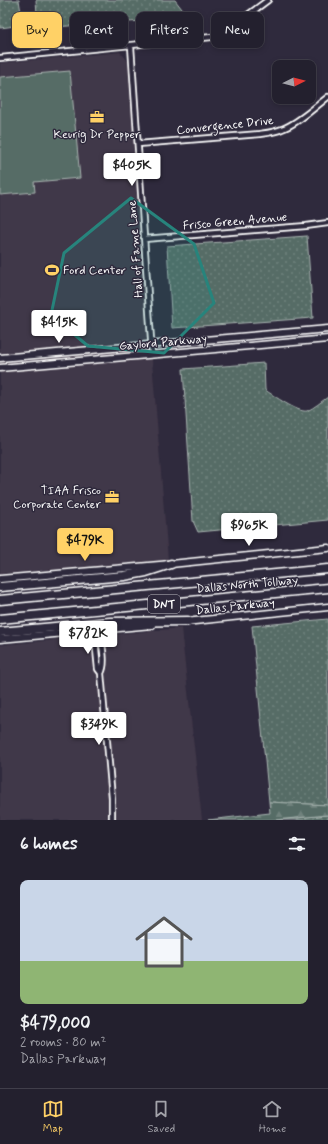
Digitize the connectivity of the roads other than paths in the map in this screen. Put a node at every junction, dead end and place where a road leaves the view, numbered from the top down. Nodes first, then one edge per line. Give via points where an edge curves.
1 (268, 0) edge
2 (131, 46) junction
3 (0, 58) edge
4 (328, 97) edge
5 (138, 144) junction
6 (328, 223) edge
7 (144, 239) junction
8 (328, 329) edge
9 (328, 339) edge
10 (152, 345) junction
11 (152, 354) junction
12 (39, 355) junction
13 (0, 358) edge
14 (39, 364) junction
15 (0, 368) edge
16 (328, 548) edge
17 (171, 564) junction
18 (328, 569) edge
19 (0, 579) edge
20 (0, 587) edge
21 (328, 588) edge
22 (0, 600) edge
23 (328, 607) edge
24 (0, 619) edge
25 (188, 621) junction
26 (97, 630) junction
27 (0, 632) edge
28 (0, 639) edge
29 (112, 820) edge

1 - 2 street via 225,32 212,37
2 - 3 street
2 - 5 street, Hall of Fame Lane
4 - 5 street, Convergence Drive via 290,125 270,132
5 - 7 street, Hall of Fame Lane
6 - 7 street, Frisco Green Avenue
7 - 10 street, Hall of Fame Lane
8 - 10 street, Gaylord Parkway
9 - 11 street, Gaylord Parkway
10 - 11 street, Hall of Fame Lane
10 - 12 street, Gaylord Parkway
11 - 14 street, Gaylord Parkway
12 - 13 street, Gaylord Parkway
12 - 14 street
14 - 15 street, Gaylord Parkway
16 - 17 street
17 - 19 street
17 - 20 highway via 124,576
18 - 22 highway, Dallas North Tollway / DNT
21 - 24 highway, Dallas North Tollway / DNT
23 - 25 street, Dallas Parkway
25 - 26 street, Dallas Parkway
25 - 27 highway via 110,622
26 - 28 street, Dallas Parkway
26 - 29 street via 97,664 101,673

